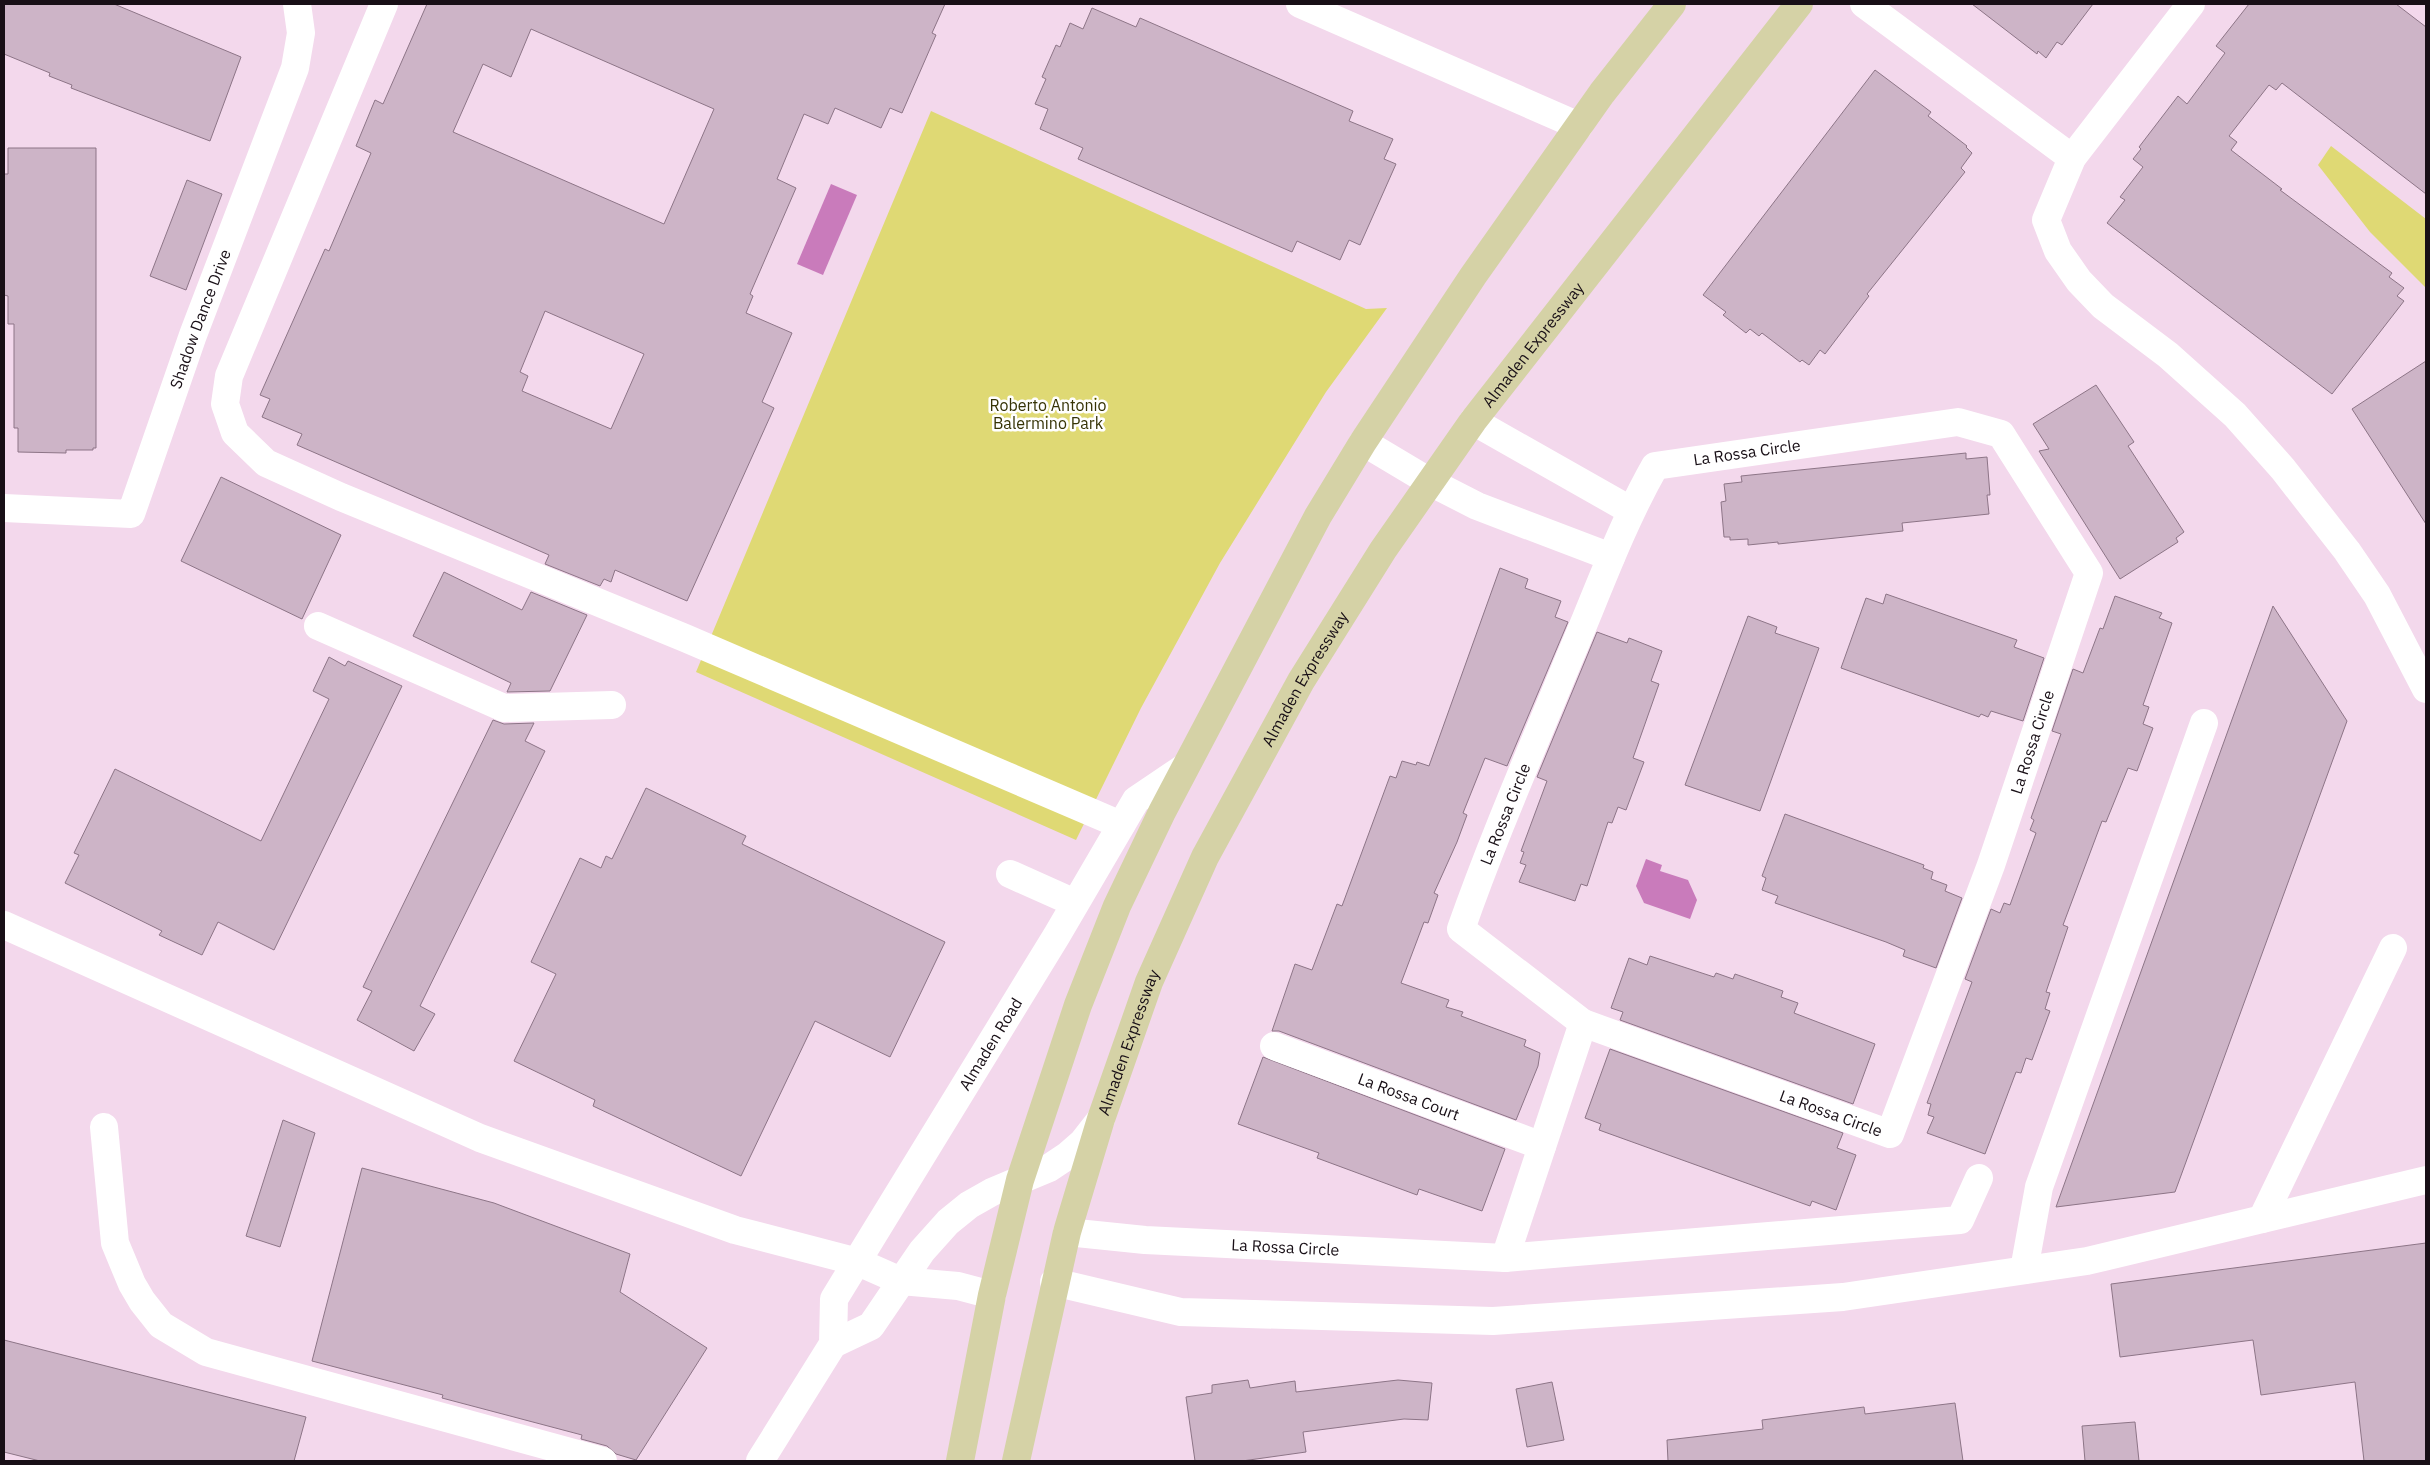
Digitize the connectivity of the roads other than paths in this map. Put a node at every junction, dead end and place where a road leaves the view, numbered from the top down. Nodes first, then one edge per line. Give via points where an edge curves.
1 (297, 4) edge
2 (384, 4) edge
3 (1300, 4) edge
4 (1672, 4) edge
5 (1800, 4) edge
6 (1864, 4) edge
7 (2191, 4) edge
8 (1579, 126) junction
9 (2072, 158) junction
10 (1473, 420) junction
11 (1363, 442) junction
12 (1430, 482) junction
13 (4, 508) edge
14 (1630, 510) junction
15 (1611, 557) junction
16 (318, 626) dead end
17 (2426, 689) edge
18 (612, 705) dead end
19 (2204, 723) dead end
20 (1186, 767) junction
21 (1122, 825) junction
22 (1010, 874) dead end
23 (1074, 903) junction
24 (4, 925) edge
25 (2393, 948) dead end
26 (1583, 1023) junction
27 (1274, 1046) dead end
28 (1101, 1118) junction
29 (104, 1127) dead end
30 (1542, 1146) junction
31 (1979, 1178) dead end
32 (1020, 1180) junction
33 (2426, 1180) edge
34 (2262, 1219) junction
35 (1067, 1232) junction
36 (1505, 1258) junction
37 (858, 1262) junction
38 (2024, 1270) junction
39 (901, 1281) junction
40 (1054, 1282) junction
41 (992, 1295) junction
42 (833, 1344) junction
43 (603, 1461) edge
44 (760, 1461) edge
45 (960, 1461) edge
46 (1016, 1461) edge

1 - 13 street, Shadow Dance Drive via 301,33 295,68 193,335 131,514
2 - 21 street via 229,376 225,404 235,433 266,463 341,497 684,638
3 - 8 street
4 - 8 main road
5 - 10 main road, Almaden Expressway
6 - 9 street
7 - 9 street
8 - 11 main road via 1473,276
9 - 17 street via 2046,220 2058,251 2103,306 2168,355 2227,408 2283,469 2377,595
10 - 12 main road, Almaden Expressway
10 - 14 street
11 - 12 street
11 - 20 main road via 1318,516
12 - 15 street via 1477,506
12 - 28 main road, Almaden Expressway via 1301,680 1205,857 1149,982
14 - 15 street, La Rossa Circle
14 - 26 street, La Rossa Circle via 1655,466 1958,422 2001,434 2089,573 1991,865 1890,1134
15 - 26 street, La Rossa Circle via 1485,862 1461,930
16 - 18 street via 504,708
19 - 38 street via 2039,1188
20 - 21 street, Almaden Road via 1136,800
20 - 32 main road via 1117,906 1078,1005
21 - 23 street, Almaden Road
22 - 23 street
23 - 37 street, Almaden Road
24 - 37 street via 480,1138 735,1230
25 - 34 street
26 - 30 street
27 - 30 street, La Rossa Court
28 - 32 street via 1083,1142 1067,1156 1049,1168
28 - 35 main road, Almaden Expressway
29 - 43 street via 115,1242 132,1284 161,1325 206,1352
30 - 36 street
31 - 36 street, La Rossa Circle via 1960,1220
32 - 39 street via 977,1201 948,1222
32 - 41 main road
33 - 34 street
34 - 38 street via 2087,1261
35 - 36 street, La Rossa Circle via 1145,1240
35 - 40 main road, Almaden Expressway
37 - 39 street
37 - 42 street, Almaden Road via 834,1299
38 - 40 street via 1843,1297 1493,1321 1181,1312
39 - 41 street via 958,1286
39 - 42 street via 870,1326
40 - 46 main road, Almaden Expressway
41 - 45 main road
42 - 44 street

